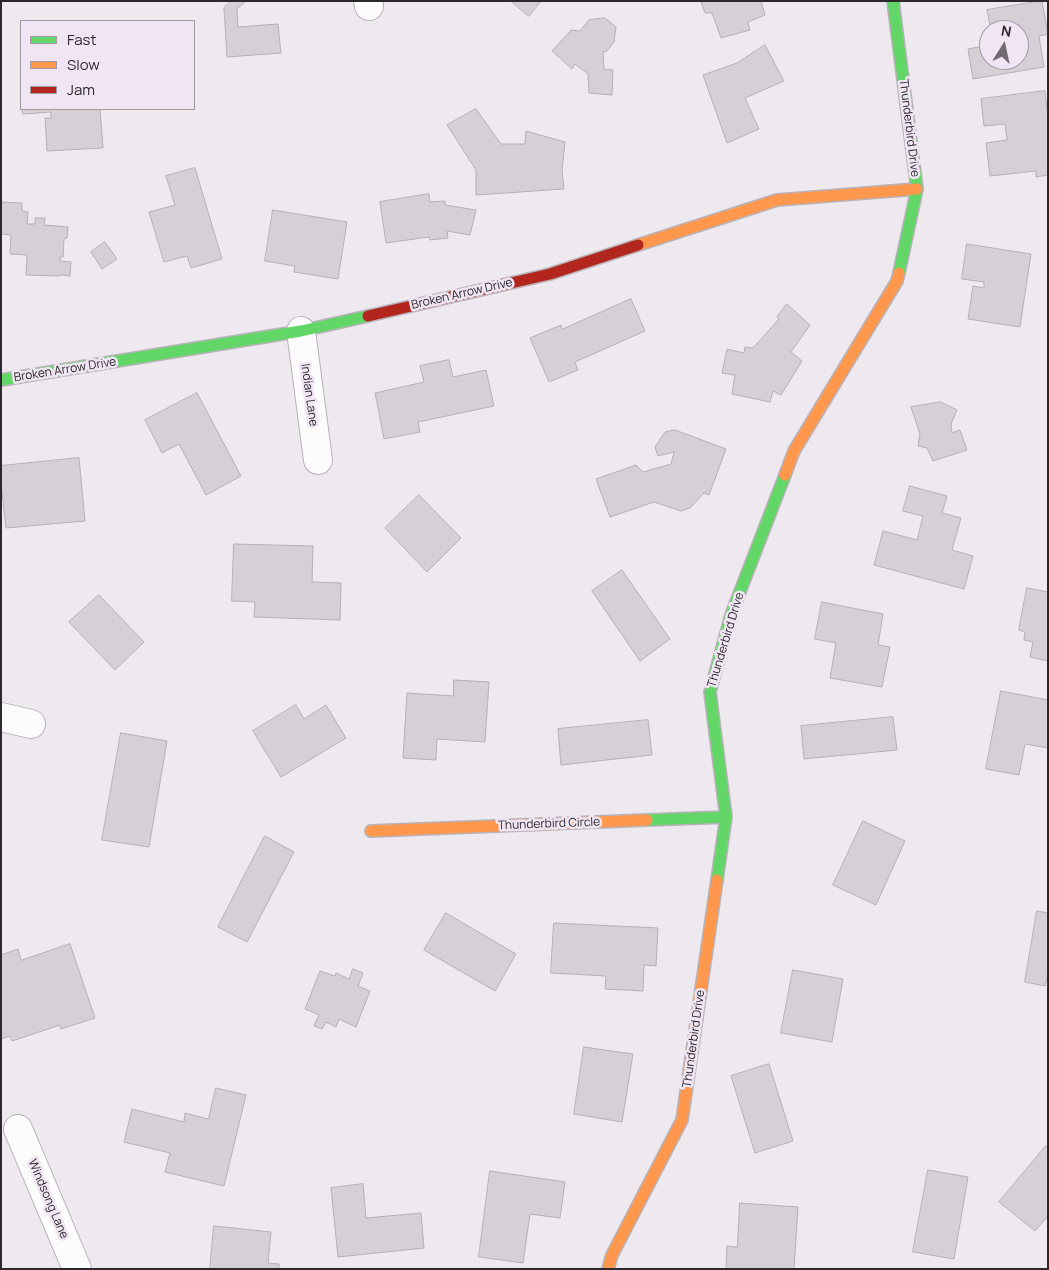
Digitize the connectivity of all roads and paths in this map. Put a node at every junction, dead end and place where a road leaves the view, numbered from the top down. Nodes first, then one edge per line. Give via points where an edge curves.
1 (893, 1) edge
2 (917, 189) junction
3 (301, 331) junction
4 (1, 380) edge
5 (318, 460) dead end
6 (1, 717) edge
7 (31, 724) dead end
8 (726, 817) junction
9 (371, 831) dead end
10 (18, 1129) dead end
11 (77, 1269) edge
12 (608, 1269) edge

1 - 2 street, Thunderbird Drive
2 - 3 street, Broken Arrow Drive via 777,200 550,274
2 - 8 street, Thunderbird Drive via 897,281 794,451 730,615 710,692
3 - 4 street, Broken Arrow Drive
3 - 5 street, Indian Lane
6 - 7 street
8 - 9 street, Thunderbird Circle
8 - 12 street, Thunderbird Drive via 682,1120 612,1255
10 - 11 street, Windsong Lane

